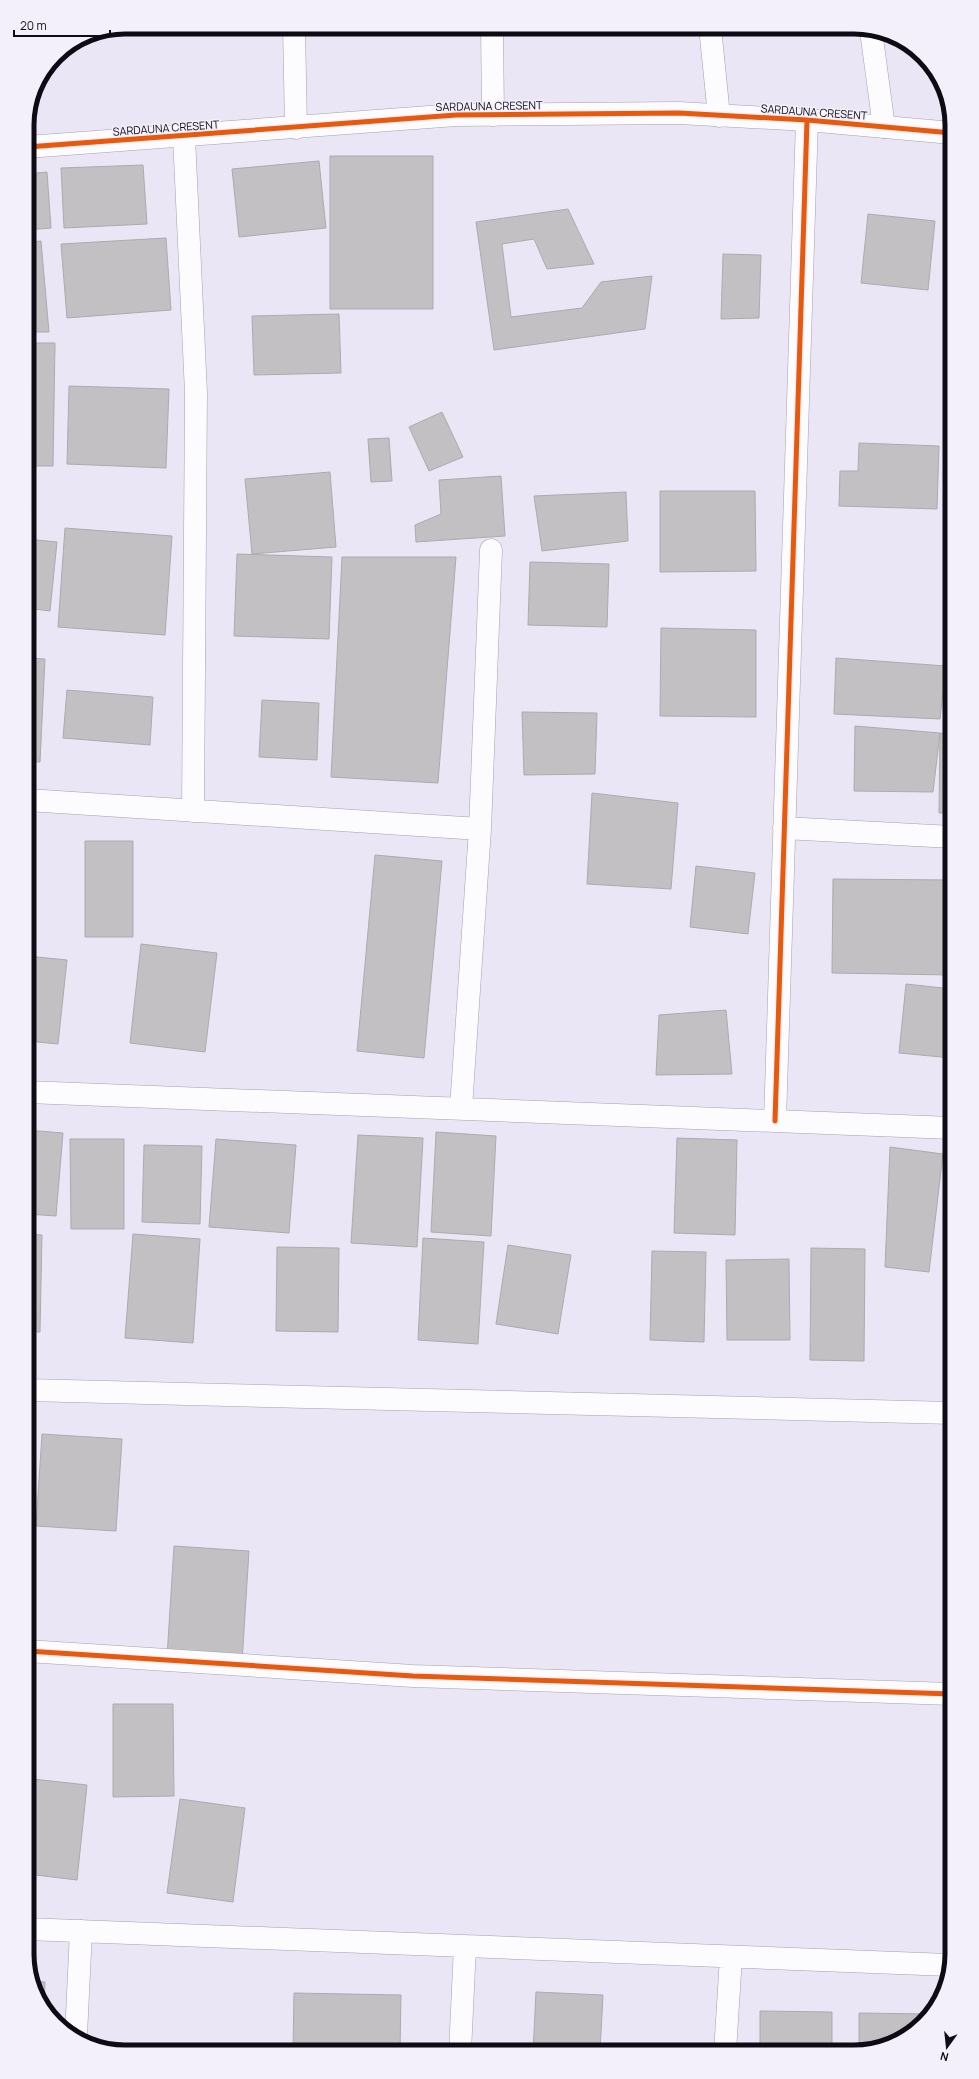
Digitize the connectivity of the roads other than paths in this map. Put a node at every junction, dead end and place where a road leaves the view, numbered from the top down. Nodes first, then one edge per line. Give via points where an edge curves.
1 (294, 34) edge
2 (492, 34) edge
3 (711, 34) edge
4 (872, 36) edge
5 (492, 115) junction
6 (719, 116) junction
7 (807, 120) junction
8 (296, 128) junction
9 (884, 128) junction
10 (945, 132) edge
11 (184, 137) junction
12 (34, 148) edge
13 (491, 550) dead end
14 (34, 800) edge
15 (193, 811) junction
16 (784, 828) junction
17 (480, 829) junction
18 (945, 837) edge
19 (34, 1092) edge
20 (461, 1108) junction
21 (774, 1121) junction
22 (945, 1128) edge
23 (34, 1390) edge
24 (945, 1412) edge
25 (34, 1651) edge
26 (945, 1694) edge
27 (34, 1929) edge
28 (81, 1931) junction
29 (465, 1946) junction
30 (731, 1957) junction
31 (944, 1965) edge
32 (76, 2030) edge
33 (460, 2045) edge
34 (725, 2045) edge

1 - 8 street
2 - 5 street
3 - 6 street
4 - 9 street
5 - 6 street, SARDAUNA CRESENT via 680,113
5 - 8 street, SARDAUNA CRESENT via 456,115
6 - 7 street, SARDAUNA CRESENT
7 - 9 street, SARDAUNA CRESENT
7 - 16 street
8 - 11 street, SARDAUNA CRESENT
9 - 10 street, SARDAUNA CRESENT
11 - 12 street, SARDAUNA CRESENT
11 - 15 street via 196,393
13 - 17 street
14 - 15 street
15 - 17 street
16 - 18 street
16 - 21 street
17 - 20 street
19 - 20 street
20 - 21 street
21 - 22 street
23 - 24 street
25 - 26 street via 413,1676
27 - 28 street
28 - 29 street
28 - 32 street
29 - 30 street
29 - 33 street
30 - 31 street
30 - 34 street

